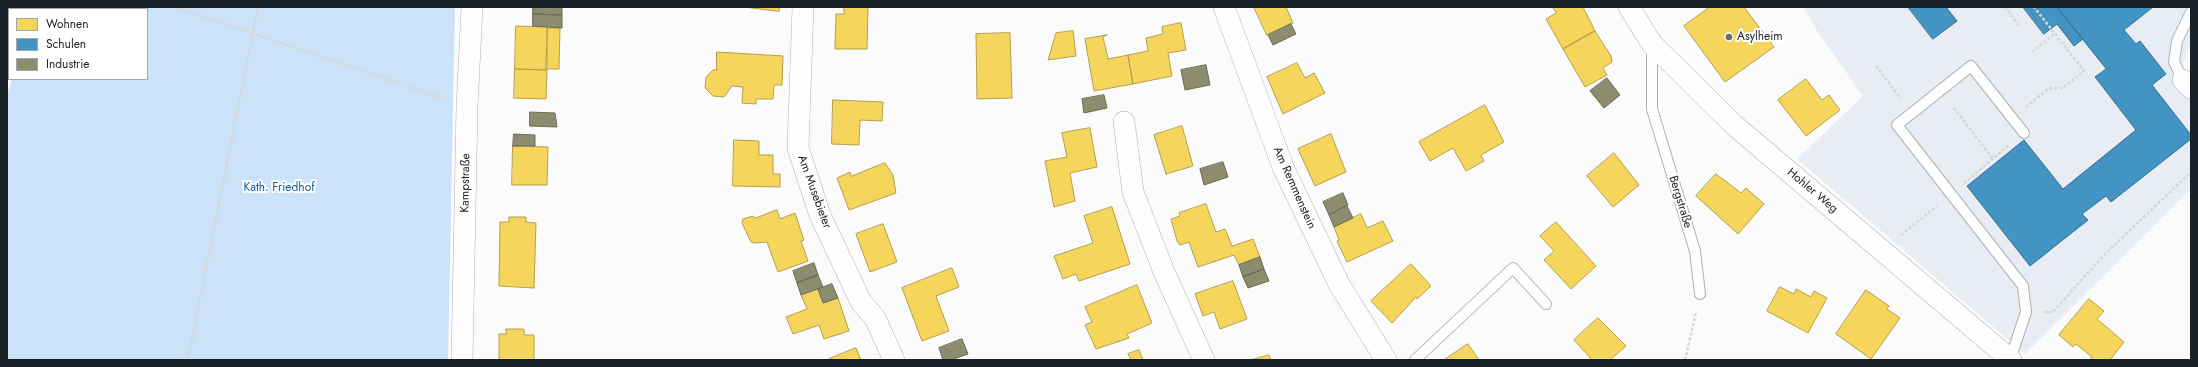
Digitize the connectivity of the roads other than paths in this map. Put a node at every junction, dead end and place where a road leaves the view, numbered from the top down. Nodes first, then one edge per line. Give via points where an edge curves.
1 (472, 7) edge
2 (803, 7) edge
3 (1224, 7) edge
4 (1629, 7) edge
5 (2191, 12) edge
6 (1652, 44) junction
7 (2187, 84) edge
8 (1124, 122) dead end
9 (2024, 133) dead end
10 (1700, 294) road end
11 (1546, 304) dead end
12 (462, 360) edge
13 (894, 360) edge
14 (1204, 360) edge
15 (1386, 360) edge
16 (1414, 360) edge
17 (2010, 360) edge

1 - 12 street, Kampstraße via 467,107
2 - 13 street, Am Musebieter via 798,148 820,215 861,302 875,318
3 - 15 street, Am Remmenstein via 1283,167 1339,284
4 - 6 street, Hohler Weg
5 - 7 lane via 2177,41 2174,62
6 - 10 lane, Bergstraße via 1652,109 1695,251
6 - 17 street, Hohler Weg via 1734,126
8 - 14 street via 1133,192 1164,272
9 - 17 lane via 1971,66 1897,125 2022,286 2026,312
11 - 16 lane via 1513,268

